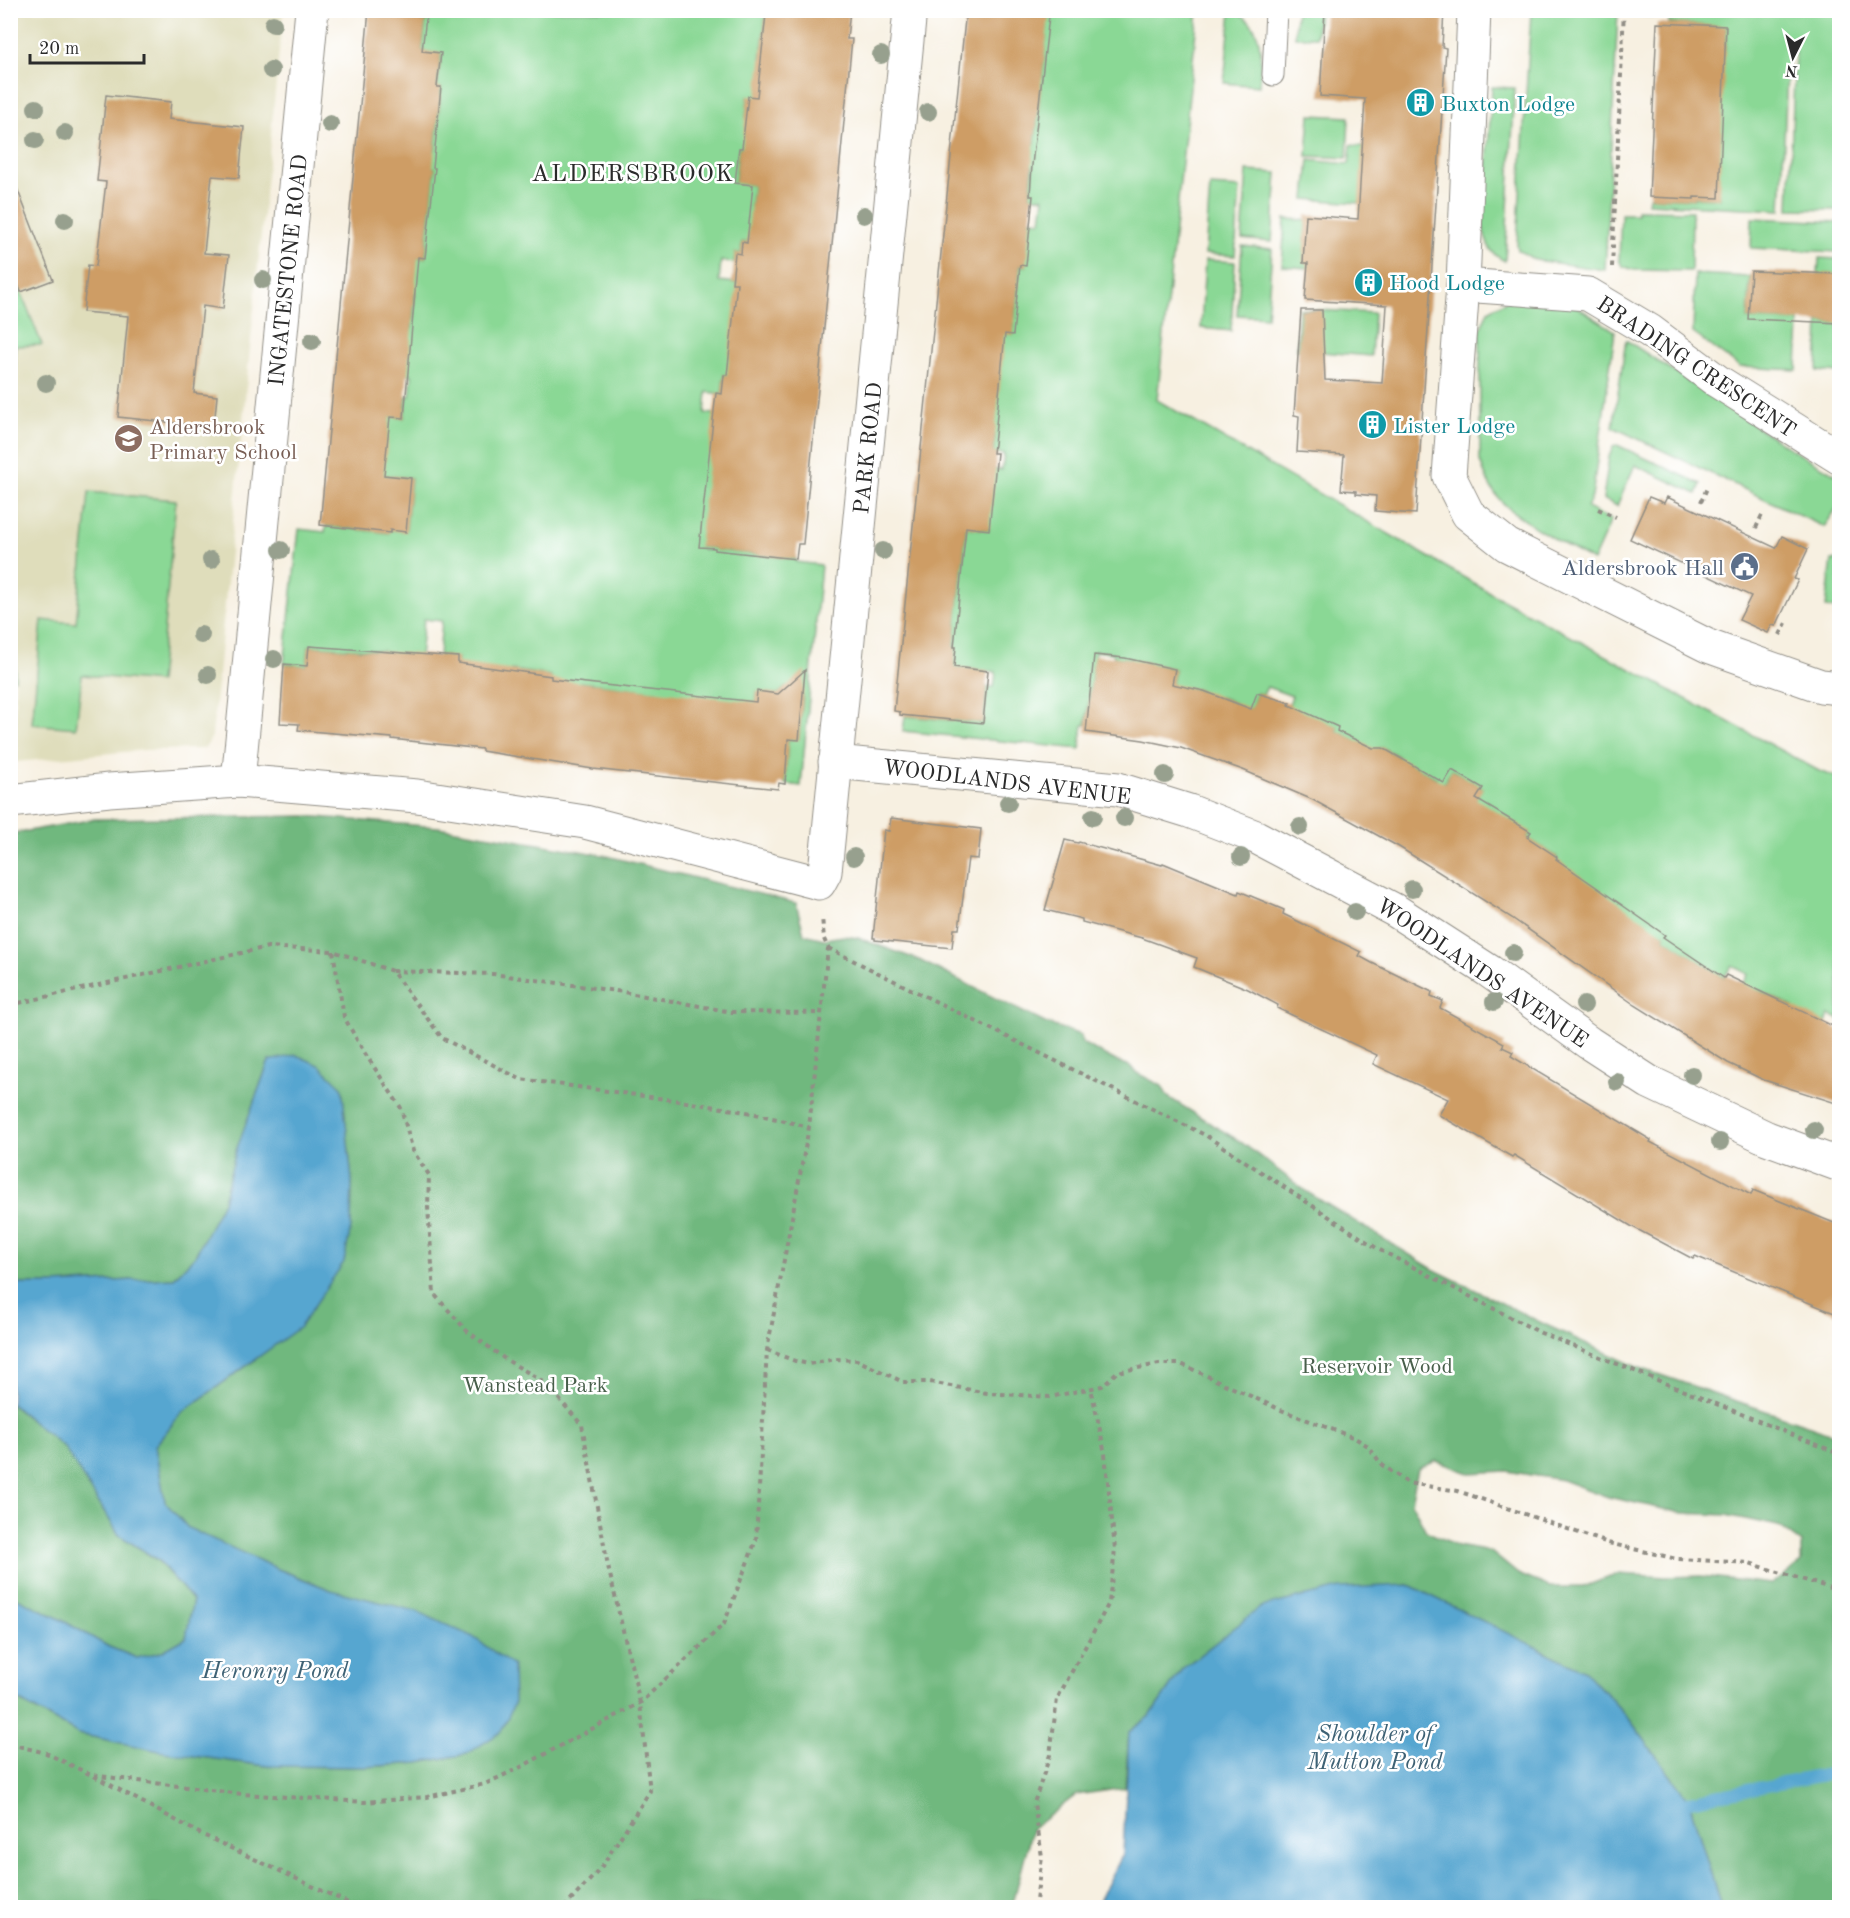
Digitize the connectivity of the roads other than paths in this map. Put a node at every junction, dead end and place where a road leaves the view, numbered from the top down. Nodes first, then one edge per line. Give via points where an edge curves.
1 (312, 10) edge
2 (910, 10) edge
3 (1276, 10) edge
4 (1474, 10) edge
5 (1274, 75) dead end
6 (1463, 285) junction
7 (1839, 458) edge
8 (1839, 688) edge
9 (836, 762) junction
10 (238, 781) junction
11 (10, 801) edge
12 (1839, 1165) edge

1 - 10 street, INGATESTONE ROAD
2 - 9 street, PARK ROAD
3 - 5 lane
4 - 6 street
6 - 7 street, BRADING CRESCENT via 1588,294
6 - 8 street via 1449,476 1468,514 1507,544 1708,646 1821,686
9 - 10 street, PARK ROAD via 825,872 819,883 585,822 417,796
9 - 12 street, WOODLANDS AVENUE via 1118,789 1256,837 1396,911 1649,1082 1767,1138
10 - 11 street

